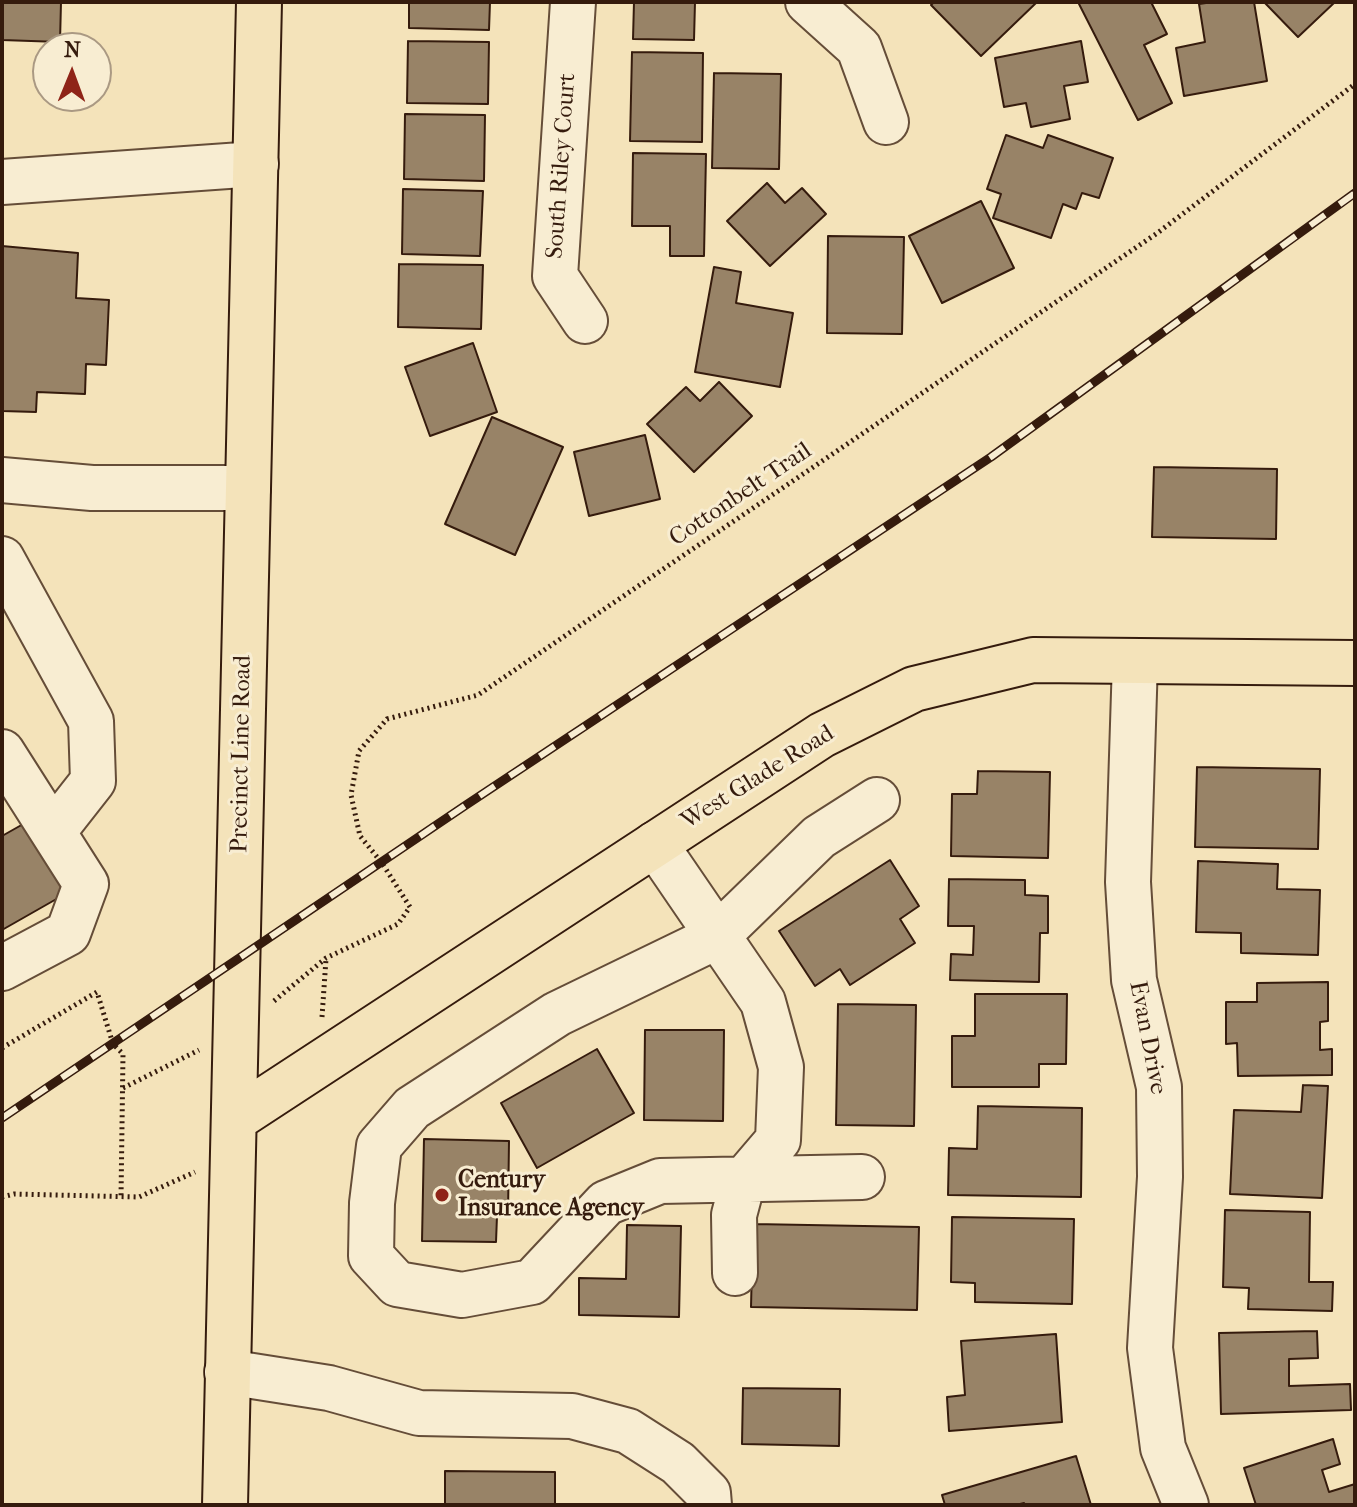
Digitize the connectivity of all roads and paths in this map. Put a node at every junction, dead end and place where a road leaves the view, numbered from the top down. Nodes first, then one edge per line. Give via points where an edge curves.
1 (259, 2) edge
2 (573, 2) edge
3 (808, 2) edge
4 (1355, 84) edge
5 (886, 122) dead end
6 (256, 164) junction
7 (2, 182) edge
8 (585, 321) dead end
9 (2, 480) edge
10 (248, 488) junction
11 (2, 559) edge
12 (1135, 661) junction
13 (1355, 663) edge
14 (2, 752) edge
15 (877, 800) dead end
16 (53, 832) junction
17 (655, 844) junction
18 (716, 937) junction
19 (326, 958) dead end
20 (2, 968) edge
21 (2, 1048) edge
22 (235, 1119) junction
23 (862, 1177) dead end
24 (743, 1181) junction
25 (2, 1197) edge
26 (121, 1197) junction
27 (139, 1197) dead end
28 (735, 1273) dead end
29 (227, 1372) junction
30 (225, 1505) edge
31 (709, 1505) edge
32 (1186, 1505) edge

1 - 6 main road, Precinct Line Road
2 - 8 street, South Riley Court via 555,276
3 - 5 street via 859,48
4 - 19 path, Cottonbelt Trail via 1156,234 478,695 387,719 359,751 351,795 360,836 410,907 398,924
6 - 7 street
6 - 10 main road, Precinct Line Road
9 - 10 street via 92,488
10 - 22 main road, Precinct Line Road
11 - 16 street via 91,721 93,781
12 - 13 main road, West Glade Road
12 - 17 main road, West Glade Road via 1033,660 914,689 822,735
12 - 32 street, Evan Drive via 1128,882 1134,980 1159,1087 1160,1177 1150,1348 1163,1448
14 - 16 street
15 - 18 street via 819,837
16 - 20 street via 86,884 68,933
17 - 18 street
17 - 22 main road, West Glade Road
18 - 24 street via 763,1002 781,1067 778,1140
18 - 24 street via 557,1014 412,1108 379,1146 371,1256 397,1284 462,1295 532,1282 606,1203 660,1181
21 - 26 path via 97,992 113,1044 123,1054
22 - 29 main road, Precinct Line Road
23 - 24 street
24 - 28 street via 734,1215
25 - 26 path
26 - 27 path
29 - 30 main road, Precinct Line Road
29 - 31 street via 329,1388 419,1413 572,1416 628,1431 678,1463 708,1493

